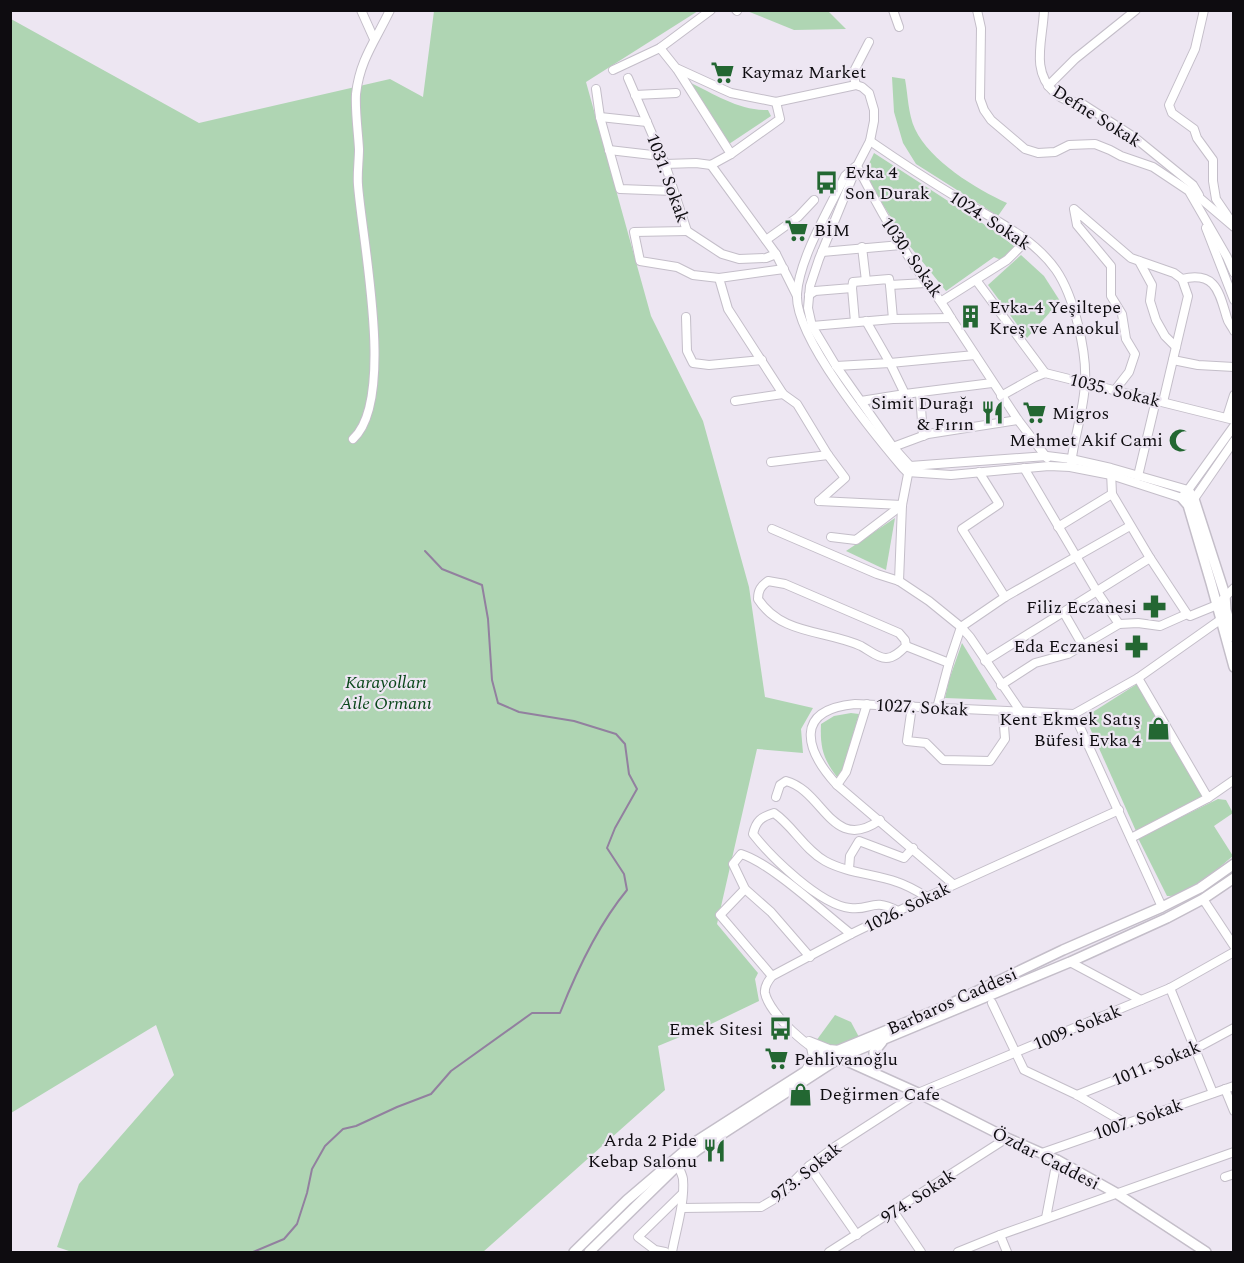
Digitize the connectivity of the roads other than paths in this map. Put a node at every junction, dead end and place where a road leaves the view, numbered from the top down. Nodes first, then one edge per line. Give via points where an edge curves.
1 (361, 10) edge
2 (390, 10) edge
3 (711, 10) edge
4 (893, 10) edge
5 (977, 10) edge
6 (1044, 10) edge
7 (1136, 10) edge
8 (1204, 10) edge
9 (899, 27) dead end
10 (374, 39) junction
11 (869, 42) dead end
12 (660, 48) junction
13 (676, 68) junction
14 (614, 70) dead end
15 (628, 78) dead end
16 (856, 85) junction
17 (1048, 86) junction
18 (597, 89) dead end
19 (676, 93) dead end
20 (635, 95) junction
21 (776, 102) junction
22 (600, 117) junction
23 (647, 122) junction
24 (870, 141) junction
25 (609, 150) junction
26 (730, 154) junction
27 (661, 156) junction
28 (665, 164) junction
29 (711, 165) junction
30 (856, 166) junction
31 (1188, 189) junction
32 (673, 191) junction
33 (1201, 199) junction
34 (814, 200) dead end
35 (1201, 212) junction
36 (1233, 226) edge
37 (687, 231) junction
38 (766, 240) junction
39 (1026, 241) junction
40 (901, 244) junction
41 (862, 247) junction
42 (822, 252) junction
43 (776, 254) junction
44 (1139, 260) junction
45 (784, 269) junction
46 (1233, 273) edge
47 (719, 278) junction
48 (1182, 279) junction
49 (976, 280) junction
50 (866, 281) junction
51 (926, 283) junction
52 (890, 285) junction
53 (852, 288) junction
54 (808, 295) junction
55 (796, 296) junction
56 (1233, 300) edge
57 (942, 301) junction
58 (808, 308) junction
59 (686, 317) dead end
60 (951, 318) junction
61 (893, 319) junction
62 (866, 321) junction
63 (855, 322) junction
64 (812, 326) junction
65 (1233, 331) edge
66 (1176, 347) junction
67 (975, 355) junction
68 (762, 360) junction
69 (1173, 360) junction
70 (890, 363) junction
71 (836, 366) junction
72 (1233, 368) edge
73 (1045, 373) junction
74 (992, 383) junction
75 (1086, 383) junction
76 (1115, 390) junction
77 (920, 393) junction
78 (783, 394) junction
79 (905, 394) junction
80 (1233, 395) edge
81 (1001, 396) junction
82 (735, 401) dead end
83 (861, 401) junction
84 (1159, 401) junction
85 (1230, 419) edge
86 (1018, 420) junction
87 (1233, 426) edge
88 (923, 436) junction
89 (353, 439) dead end
90 (1233, 441) edge
91 (893, 447) junction
92 (828, 455) junction
93 (1047, 456) junction
94 (771, 462) dead end
95 (1071, 463) junction
96 (1049, 466) junction
97 (1024, 468) junction
98 (909, 469) junction
99 (1111, 471) junction
100 (980, 472) junction
101 (1138, 476) junction
102 (1112, 494) junction
103 (1188, 498) junction
104 (902, 505) junction
105 (1130, 526) junction
106 (1058, 527) junction
107 (772, 529) dead end
108 (831, 537) dead end
109 (1077, 555) junction
110 (1150, 558) junction
111 (899, 581) junction
112 (1233, 588) edge
113 (1096, 590) junction
114 (1225, 595) junction
115 (1005, 597) junction
116 (1222, 608) junction
117 (1064, 613) junction
118 (1187, 614) junction
119 (1220, 620) junction
120 (1119, 624) junction
121 (962, 627) junction
122 (1233, 637) edge
123 (906, 646) junction
124 (1083, 646) junction
125 (986, 661) junction
126 (949, 663) junction
127 (1233, 667) edge
128 (1138, 678) junction
129 (1001, 685) junction
130 (867, 704) junction
131 (912, 706) junction
132 (937, 708) junction
133 (1003, 712) junction
134 (1020, 712) junction
135 (1074, 714) junction
136 (1233, 780) edge
137 (837, 785) junction
138 (776, 796) dead end
139 (1208, 798) junction
140 (1119, 810) junction
141 (880, 820) junction
142 (1131, 838) junction
143 (913, 848) junction
144 (1233, 864) edge
145 (849, 869) junction
146 (1233, 878) edge
147 (953, 884) junction
148 (746, 889) junction
149 (927, 897) junction
150 (1203, 899) junction
151 (1162, 907) junction
152 (898, 910) junction
153 (850, 934) junction
154 (1233, 946) edge
155 (1233, 952) edge
156 (810, 957) junction
157 (1070, 962) junction
158 (772, 976) junction
159 (1170, 988) junction
160 (1141, 1000) junction
161 (992, 1003) dead end
162 (1233, 1028) edge
163 (885, 1040) junction
164 (808, 1044) junction
165 (1195, 1049) junction
166 (1014, 1053) junction
167 (840, 1054) junction
168 (806, 1070) junction
169 (877, 1072) junction
170 (1233, 1086) edge
171 (1225, 1089) junction
172 (1213, 1092) junction
173 (918, 1093) junction
174 (1077, 1095) junction
175 (1233, 1111) edge
176 (1125, 1123) junction
177 (1007, 1138) junction
178 (1233, 1152) edge
179 (1042, 1153) junction
180 (1057, 1160) junction
181 (676, 1161) junction
182 (809, 1166) junction
183 (1116, 1193) junction
184 (682, 1194) junction
185 (682, 1208) junction
186 (894, 1212) junction
187 (1046, 1218) junction
188 (857, 1235) junction
189 (1000, 1235) junction
190 (574, 1252) edge
191 (589, 1252) edge
192 (665, 1252) edge
193 (672, 1252) edge
194 (829, 1252) edge
195 (921, 1252) edge
196 (958, 1252) edge
197 (1007, 1252) edge
198 (1206, 1252) edge

1 - 10 street
2 - 10 street
3 - 12 street
4 - 9 street
5 - 31 street via 981,28 980,99 999,127 1025,149 1038,153 1055,152 1069,145 1095,144 1153,167
6 - 17 street, Defne Sokak via 1039,62
7 - 17 street
8 - 36 street via 1196,49 1169,105 1194,129 1214,160 1216,199
10 - 89 street via 366,54 356,95 358,183 374,335 374,391 364,424
11 - 16 street via 853,73
12 - 13 street
12 - 14 street
13 - 21 street via 731,93
13 - 26 street
15 - 20 street, 1031. Sokak
16 - 21 street
16 - 24 street via 869,93 874,110
17 - 33 street, Defne Sokak via 1062,99 1081,103 1134,137 1194,185
18 - 22 street
19 - 20 street
20 - 23 street, 1031. Sokak
21 - 26 street via 780,119
22 - 23 street
22 - 25 street
23 - 27 street, 1031. Sokak
24 - 30 street
24 - 39 street, 1024. Sokak
25 - 27 street
25 - 32 street via 620,189
26 - 29 street
27 - 28 street, 1031. Sokak
28 - 29 street
28 - 32 street, 1031. Sokak
29 - 38 street
30 - 40 street, 1030. Sokak
30 - 42 street
30 - 55 street via 845,176 820,228
31 - 33 street
31 - 35 street
32 - 37 street, 1031. Sokak
33 - 36 street
34 - 38 street
35 - 46 street
35 - 56 street
37 - 43 street, 1031. Sokak via 722,254 739,259
37 - 47 street via 634,232 640,261
38 - 43 street
39 - 49 street via 1007,260
39 - 75 street, 1024. Sokak via 1055,269 1066,289 1082,346
40 - 41 street
40 - 51 street, 1030. Sokak
41 - 42 street
41 - 50 street
42 - 54 street
43 - 45 street
44 - 48 street
44 - 66 street via 1152,285 1150,301 1156,320
44 - 76 street via 1131,258 1074,209 1077,225 1111,266 1112,296 1135,354 1129,372
45 - 47 street
45 - 55 street
47 - 68 street via 728,309
48 - 65 street via 1206,278 1216,287
48 - 66 street via 1188,296
49 - 57 street
49 - 73 street
50 - 52 street via 888,279
50 - 53 street via 853,282
51 - 52 street
51 - 57 street, 1030. Sokak
52 - 61 street
53 - 54 street
53 - 63 street
54 - 58 street
55 - 58 street
55 - 98 street via 803,326 831,372 881,442
57 - 60 street, 1030. Sokak
58 - 64 street
59 - 68 street via 687,351 693,363
60 - 61 street
60 - 67 street, 1030. Sokak
61 - 62 street
62 - 63 street
62 - 70 street
63 - 64 street
64 - 71 street
66 - 69 street
67 - 70 street
67 - 74 street, 1030. Sokak
68 - 78 street
69 - 72 street
69 - 84 street
70 - 71 street
70 - 79 street
71 - 83 street
73 - 75 street, 1035. Sokak
73 - 81 street, 1035. Sokak
74 - 77 street
74 - 81 street, 1030. Sokak
75 - 76 street, 1035. Sokak
75 - 95 street, 1024. Sokak
76 - 84 street, 1035. Sokak
77 - 79 street
77 - 88 street
78 - 82 street
78 - 92 street via 797,404
79 - 83 street
80 - 85 street
81 - 86 street, 1030. Sokak
83 - 91 street
84 - 85 street, 1035. Sokak
84 - 101 street
86 - 88 street
86 - 93 street, 1030. Sokak
87 - 103 street
88 - 91 street
90 - 103 street
91 - 98 street
92 - 94 street
92 - 104 street via 845,478 819,501
93 - 95 street
93 - 96 street, 1030. Sokak
93 - 98 street
95 - 96 street
95 - 99 street
96 - 97 street
97 - 100 street
97 - 106 street
98 - 100 street via 951,475
98 - 104 street
99 - 101 street
99 - 102 street
99 - 103 street
100 - 115 street via 999,504 962,529
101 - 103 street
102 - 105 street
102 - 106 street
103 - 114 main road
103 - 116 main road
104 - 108 street via 856,540
104 - 111 street
105 - 109 street
105 - 110 street
106 - 109 street
107 - 111 street
109 - 113 street
109 - 115 street
110 - 113 street
110 - 118 street
111 - 121 street
112 - 114 street
113 - 117 street
113 - 120 street
114 - 116 main road
115 - 121 street
116 - 118 street
116 - 119 main road
116 - 122 main road
117 - 124 street
117 - 125 street
118 - 120 street via 1160,626
119 - 127 main road
119 - 128 street
120 - 124 street
121 - 125 street
121 - 126 street
123 - 123 street via 886,658 861,646 795,628 772,616 758,599 758,593 768,581 785,584 900,633
123 - 126 street
124 - 129 street via 1035,663
125 - 129 street
126 - 132 street
128 - 135 street
128 - 139 street
129 - 134 street
130 - 131 street, 1027. Sokak
130 - 137 street via 846,772
130 - 137 street, 1027. Sokak via 829,710 813,723 812,746 821,766
131 - 132 street, 1027. Sokak
131 - 133 street via 907,741 926,743 943,760 990,761 1005,740
132 - 133 street, 1027. Sokak
133 - 134 street, 1027. Sokak
134 - 135 street, 1027. Sokak
135 - 140 street
136 - 139 street
137 - 141 street, 1027. Sokak
138 - 141 street via 780,785 786,781 795,783 839,827 850,831 865,829
139 - 142 street
140 - 142 street
140 - 147 street, 1026. Sokak
141 - 143 street, 1027. Sokak
142 - 151 street
143 - 145 street via 904,858 859,841 850,856
143 - 147 street, 1027. Sokak
144 - 151 main road, Barbaros Caddesi via 1200,888
145 - 149 street via 897,882
145 - 152 street via 814,854 774,813 755,823 753,834 768,853 838,906 853,909 884,904
146 - 150 main road, Barbaros Caddesi
147 - 149 street, 1026. Sokak
148 - 153 street via 733,864 741,854 778,876
148 - 156 street
148 - 158 street via 720,915
149 - 152 street, 1026. Sokak
150 - 154 street
150 - 157 main road, Barbaros Caddesi
151 - 167 main road, Barbaros Caddesi
152 - 153 street, 1026. Sokak
153 - 156 street, 1026. Sokak
155 - 159 street, 1009. Sokak
156 - 158 street, 1026. Sokak
157 - 160 street
157 - 163 main road, Barbaros Caddesi
158 - 164 street via 765,993 769,1003
159 - 160 street, 1009. Sokak
159 - 165 street
160 - 166 street, 1009. Sokak
161 - 166 street
162 - 165 street, 1011. Sokak
163 - 167 main road, Barbaros Caddesi
163 - 169 main road via 874,1052
164 - 167 street via 825,1054
164 - 168 street via 813,1057
165 - 172 street
165 - 174 street, 1011. Sokak
166 - 173 street, 1009. Sokak
166 - 174 street via 1023,1070
167 - 168 main road, Barbaros Caddesi
167 - 169 main road, Özdar Caddesi
167 - 181 main road, Barbaros Caddesi
168 - 181 main road, Barbaros Caddesi via 695,1142
169 - 173 main road, Özdar Caddesi
170 - 171 street, 1007. Sokak
171 - 172 street, 1007. Sokak
171 - 175 street
172 - 176 street, 1007. Sokak
173 - 177 main road, Özdar Caddesi
173 - 182 street, 973. Sokak
174 - 176 street
176 - 179 street, 1007. Sokak
177 - 179 main road, Özdar Caddesi
177 - 186 street, 974. Sokak
178 - 183 street
179 - 180 main road, Özdar Caddesi
180 - 183 main road, Özdar Caddesi
180 - 187 street
181 - 184 street via 683,1178
181 - 190 main road, Barbaros Caddesi via 625,1202
181 - 191 main road, Barbaros Caddesi
182 - 185 street, 973. Sokak via 778,1197 761,1207
182 - 188 street
183 - 187 street
183 - 198 main road, Özdar Caddesi
184 - 185 street
184 - 192 street via 638,1237 655,1250
185 - 193 street
186 - 188 street, 974. Sokak
186 - 195 street
187 - 189 street
188 - 194 street, 974. Sokak
189 - 196 street
189 - 197 street

